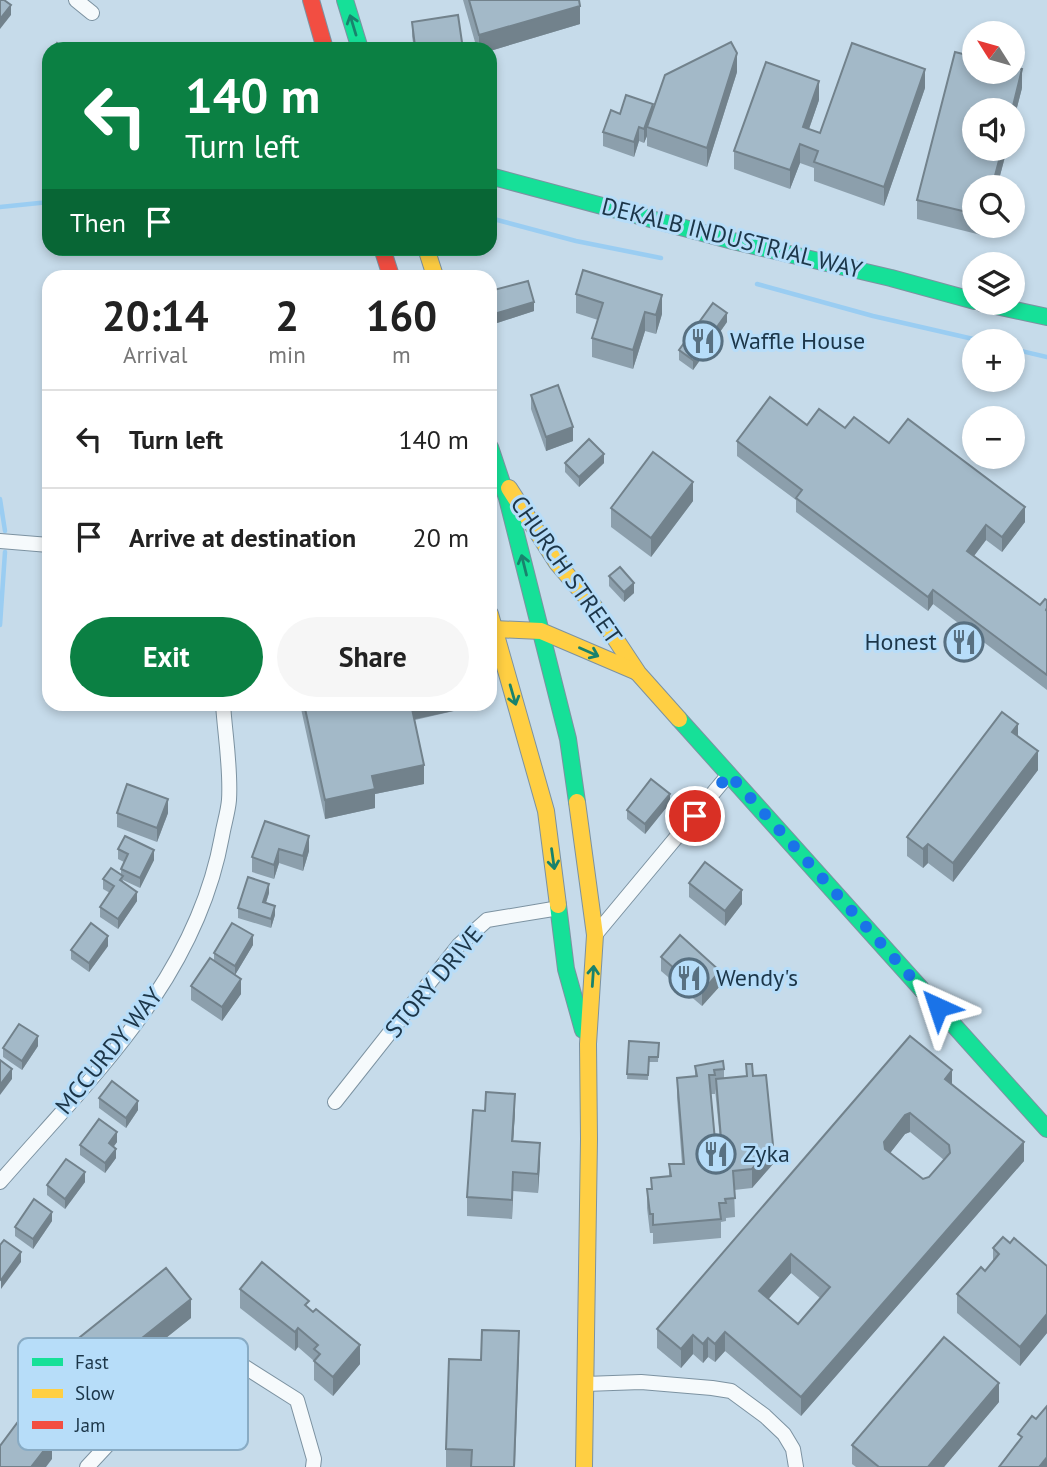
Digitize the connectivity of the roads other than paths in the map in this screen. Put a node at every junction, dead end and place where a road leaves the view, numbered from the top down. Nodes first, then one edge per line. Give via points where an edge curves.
1 (76, 0) edge
2 (311, 0) edge
3 (345, 0) edge
4 (92, 13) dead end
5 (323, 42) edge
6 (358, 42) edge
7 (497, 178) edge
8 (962, 297) edge
9 (1025, 312) edge
10 (1047, 317) edge
11 (497, 468) edge
12 (497, 469) edge
13 (0, 541) edge
14 (42, 544) edge
15 (497, 623) edge
16 (541, 631) junction
17 (497, 640) edge
18 (638, 673) junction
19 (223, 711) edge
20 (729, 774) junction
21 (559, 908) junction
22 (595, 935) junction
23 (588, 1044) junction
24 (335, 1102) dead end
25 (1047, 1129) edge
26 (0, 1182) edge
27 (248, 1369) edge
28 (585, 1384) junction
29 (103, 1450) edge
30 (87, 1467) edge
31 (313, 1467) edge
32 (584, 1467) edge
33 (796, 1467) edge

1 - 4 street
2 - 5 main road
6 -> 3 main road
7 - 8 main road, DEKALB INDUSTRIAL WAY
9 - 10 main road
11 - 18 main road, CHURCH STREET via 546,547 593,605
16 -> 12 main road
13 - 14 street
15 - 16 main road, CHURCH STREET
16 -> 18 main road, CHURCH STREET
16 - 22 main road via 568,739
17 -> 21 main road via 546,811
18 - 20 main road, CHURCH STREET
19 - 26 street, MCCURDY WAY via 229,799 216,871 194,930 127,1037
20 - 22 street
20 - 25 main road, CHURCH STREET
21 - 23 main road via 566,969
21 - 24 street, STORY DRIVE via 487,920 459,944
23 -> 22 main road
23 - 28 main road
27 - 31 street via 297,1400
28 - 32 main road
28 - 33 street via 641,1382 731,1391 783,1434 793,1449
29 - 30 street

